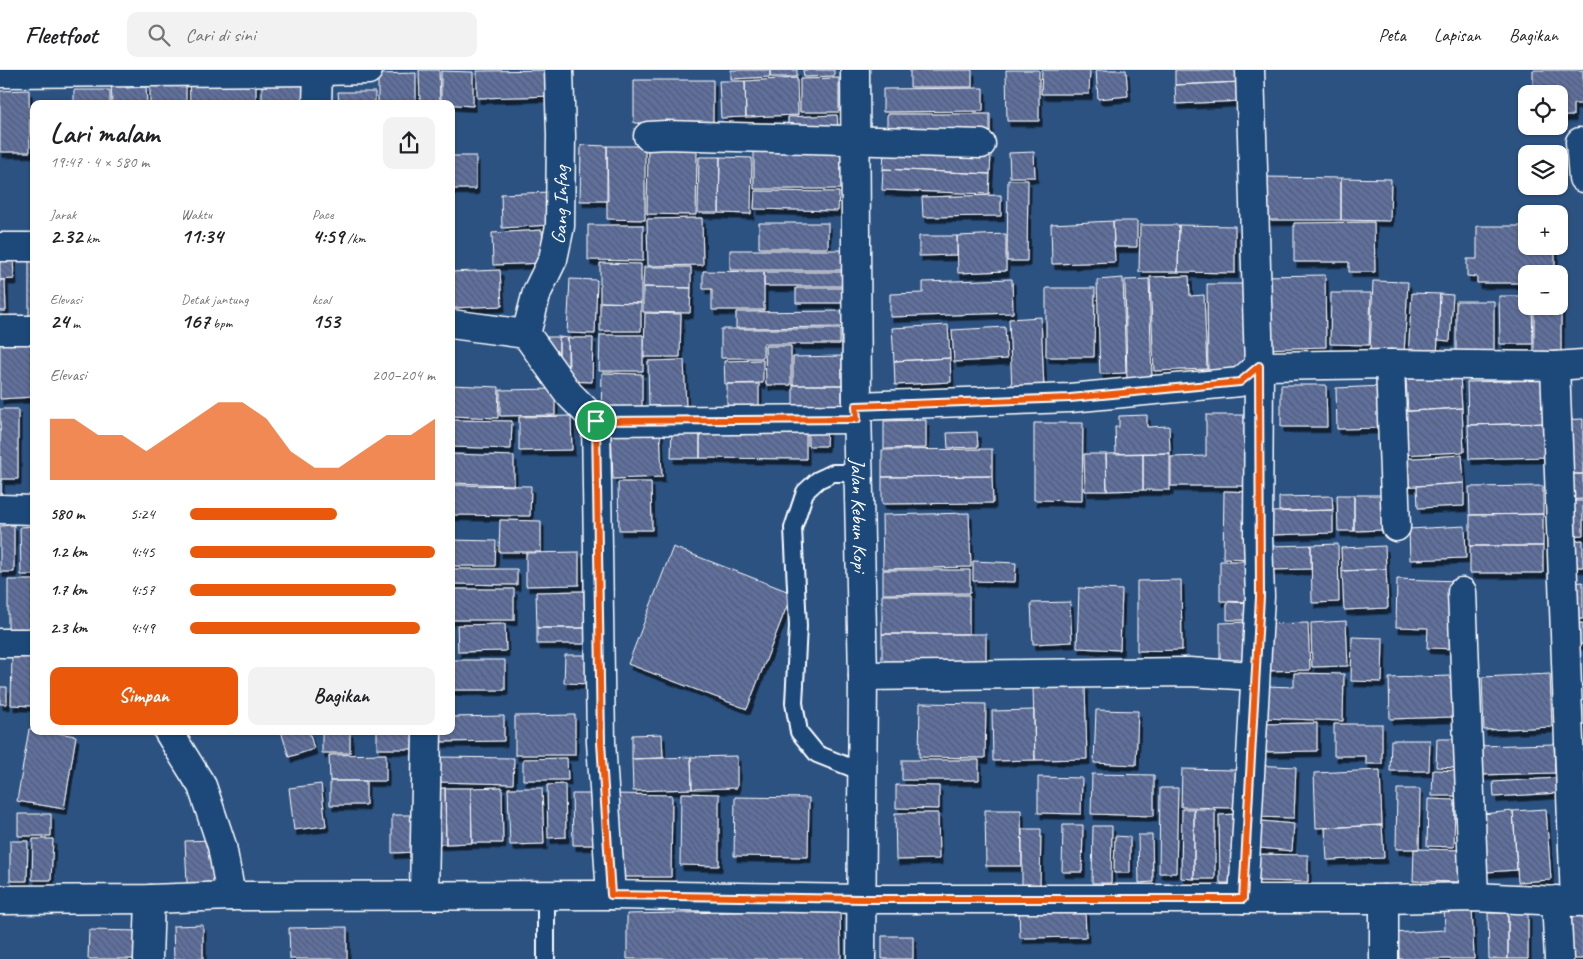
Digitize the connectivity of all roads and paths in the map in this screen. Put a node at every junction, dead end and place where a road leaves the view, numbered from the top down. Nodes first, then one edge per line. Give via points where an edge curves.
1 (368, 70) edge
2 (559, 70) edge
3 (855, 70) edge
4 (1250, 70) edge
5 (318, 71) edge
6 (0, 73) edge
7 (317, 100) edge
8 (648, 136) dead end
9 (855, 140) junction
10 (1580, 142) dead end
11 (981, 144) dead end
12 (1583, 178) edge
13 (0, 247) edge
14 (30, 247) edge
15 (455, 325) edge
16 (0, 330) edge
17 (30, 330) edge
18 (526, 334) junction
19 (1390, 364) junction
20 (1583, 364) edge
21 (1259, 366) junction
22 (1555, 366) junction
23 (857, 412) junction
24 (596, 421) junction
25 (858, 473) junction
26 (0, 509) edge
27 (30, 510) edge
28 (1396, 527) dead end
29 (1462, 592) dead end
30 (30, 642) edge
31 (0, 644) edge
32 (863, 676) junction
33 (1255, 676) junction
34 (170, 735) edge
35 (427, 735) edge
36 (862, 772) junction
37 (424, 895) junction
38 (611, 895) junction
39 (231, 896) junction
40 (546, 896) junction
41 (1474, 897) junction
42 (150, 899) junction
43 (861, 899) junction
44 (1243, 899) junction
45 (1384, 899) junction
46 (0, 900) edge
47 (1572, 901) edge
48 (148, 959) edge
49 (546, 959) edge
50 (861, 959) edge
51 (1384, 959) edge
52 (1559, 959) edge

1 - 5 street
2 - 18 street, Gang Infag via 560,226 553,259 537,292
3 - 9 street, Jalan Kebun Kopi
4 - 21 street
5 - 6 street
5 - 7 street
8 - 9 street
9 - 11 street
9 - 23 street, Jalan Kebun Kopi
10 - 12 street
13 - 14 street
15 - 18 street
16 - 17 street
18 - 24 street via 569,394
19 - 21 street
19 - 22 street
19 - 28 street
20 - 22 street
21 - 23 street via 1240,382 1070,398
21 - 33 street via 1260,597
22 - 47 street
23 - 24 street
23 - 25 street, Jalan Kebun Kopi
24 - 38 street via 601,742
25 - 32 street, Jalan Kebun Kopi
25 - 36 lane via 833,473 818,480 805,492 793,528 798,626 794,703 798,732 817,754
26 - 27 street
29 - 41 street
30 - 31 street
32 - 33 street via 1189,672
32 - 36 street, Jalan Kebun Kopi
33 - 44 street
34 - 39 street via 202,786 222,846
35 - 37 street
36 - 43 street, Jalan Kebun Kopi
37 - 39 street
37 - 40 street
38 - 40 street
38 - 43 street
39 - 42 street
40 - 49 lane
41 - 45 street
41 - 47 street
42 - 46 street
42 - 48 street
43 - 44 street
43 - 50 street, Jalan Kebun Kopi
44 - 45 street
45 - 51 street
47 - 52 street

